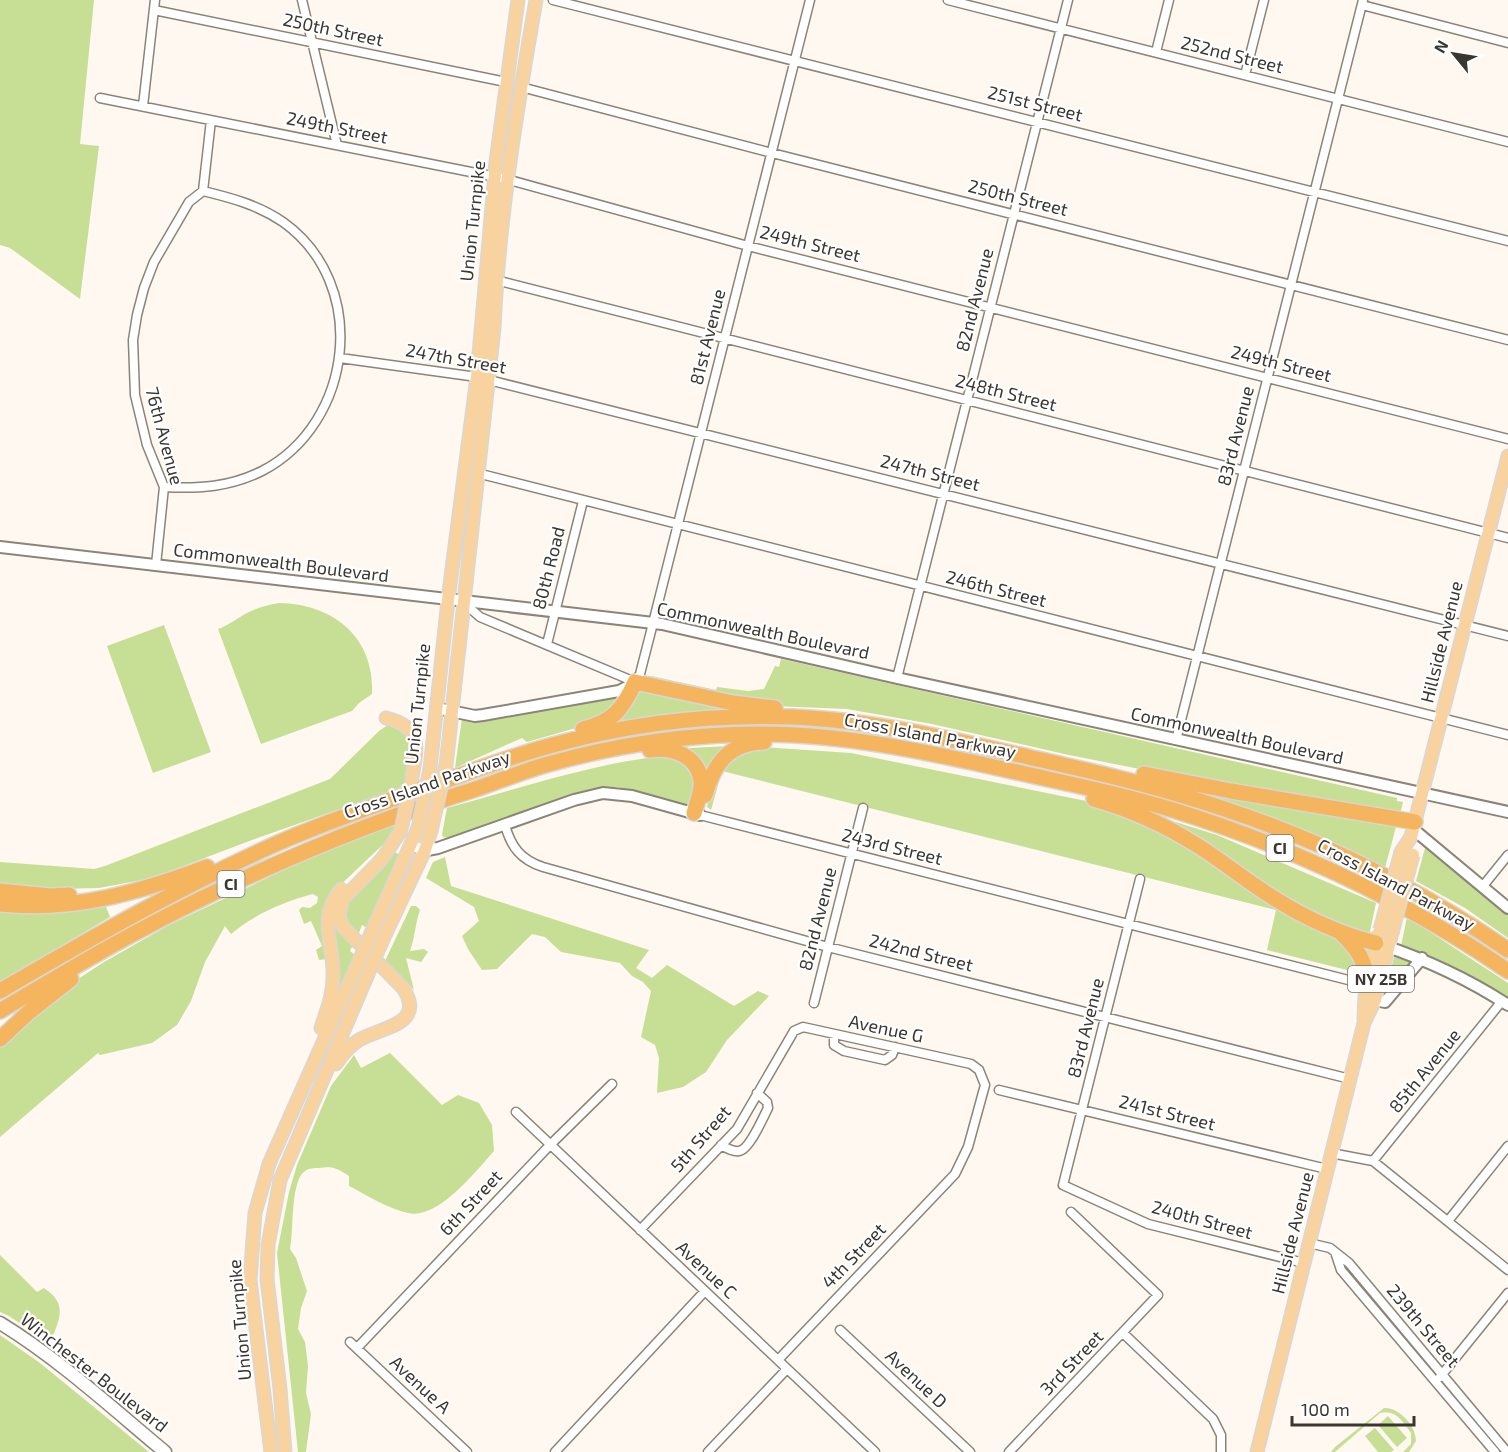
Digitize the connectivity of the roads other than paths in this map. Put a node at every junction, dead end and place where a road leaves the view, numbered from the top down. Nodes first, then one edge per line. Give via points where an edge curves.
1 (155, 0) edge
2 (302, 0) edge
3 (518, 0) edge
4 (536, 0) edge
5 (542, 0) edge
6 (553, 0) edge
7 (810, 0) edge
8 (948, 0) edge
9 (1068, 0) edge
10 (1169, 0) edge
11 (1264, 0) edge
12 (1362, 2) edge
13 (154, 10) junction
14 (1061, 29) junction
15 (312, 42) junction
16 (1508, 43) edge
17 (1156, 52) junction
18 (795, 60) junction
19 (524, 71) junction
20 (1245, 75) junction
21 (506, 82) junction
22 (521, 87) junction
23 (100, 98) dead end
24 (1338, 99) junction
25 (143, 106) junction
26 (211, 120) junction
27 (1038, 121) junction
28 (1508, 142) edge
29 (337, 145) junction
30 (772, 153) junction
31 (501, 178) junction
32 (203, 190) junction
33 (1315, 192) junction
34 (1014, 214) junction
35 (1508, 241) edge
36 (748, 246) junction
37 (496, 280) junction
38 (1291, 285) junction
39 (990, 307) junction
40 (724, 339) junction
41 (1508, 340) edge
42 (340, 358) junction
43 (482, 378) junction
44 (1268, 378) junction
45 (967, 400) junction
46 (701, 432) junction
47 (1508, 439) edge
48 (1508, 456) edge
49 (1244, 471) junction
50 (477, 473) junction
51 (164, 486) junction
52 (943, 493) junction
53 (583, 501) junction
54 (677, 525) junction
55 (1489, 533) junction
56 (1508, 538) edge
57 (0, 547) edge
58 (1220, 564) junction
59 (156, 565) junction
60 (920, 586) junction
61 (448, 600) junction
62 (463, 602) junction
63 (555, 612) junction
64 (653, 623) junction
65 (1465, 626) junction
66 (1508, 636) edge
67 (547, 644) junction
68 (1197, 656) junction
69 (897, 678) junction
70 (635, 682) junction
71 (436, 708) junction
72 (452, 710) junction
73 (386, 718) dead end
74 (1442, 718) junction
75 (824, 719) junction
76 (1508, 735) edge
77 (833, 738) junction
78 (1176, 740) junction
79 (523, 754) junction
80 (1044, 760) junction
81 (544, 766) junction
82 (1032, 776) junction
83 (1423, 793) junction
84 (863, 808) dead end
85 (1508, 812) edge
86 (697, 814) junction
87 (336, 819) junction
88 (505, 825) junction
89 (401, 829) junction
90 (1413, 829) junction
91 (411, 846) junction
92 (425, 850) junction
93 (852, 854) junction
94 (1508, 855) edge
95 (209, 866) junction
96 (1140, 879) dead end
97 (1483, 886) junction
98 (0, 891) edge
99 (0, 904) edge
100 (1508, 908) edge
101 (180, 909) junction
102 (1129, 924) junction
103 (1336, 929) junction
104 (1384, 938) junction
105 (828, 947) junction
106 (1508, 950) edge
107 (1422, 958) junction
108 (1508, 971) edge
109 (1368, 985) junction
110 (0, 991) edge
111 (1375, 1000) junction
112 (814, 1003) dead end
113 (1505, 1003) edge
114 (0, 1011) edge
115 (1106, 1017) junction
116 (1364, 1023) junction
117 (794, 1031) joint
118 (834, 1034) junction
119 (0, 1039) edge
120 (895, 1047) junction
121 (971, 1064) joint
122 (1350, 1079) junction
123 (303, 1082) junction
124 (612, 1084) dead end
125 (319, 1087) junction
126 (999, 1089) dead end
127 (758, 1093) junction
128 (1082, 1110) junction
129 (516, 1112) dead end
130 (550, 1145) junction
131 (721, 1145) junction
132 (1508, 1146) edge
133 (1331, 1153) junction
134 (1373, 1161) junction
135 (1327, 1170) junction
136 (1063, 1185) joint
137 (1071, 1212) dead end
138 (1448, 1221) junction
139 (640, 1230) junction
140 (1309, 1243) junction
141 (1334, 1251) junction
142 (1304, 1263) junction
143 (1508, 1270) edge
144 (705, 1291) junction
145 (1508, 1293) edge
146 (0, 1323) edge
147 (840, 1330) dead end
148 (1123, 1333) junction
149 (353, 1345) joint
150 (778, 1360) junction
151 (787, 1369) junction
152 (1442, 1374) junction
153 (1436, 1382) junction
154 (165, 1452) edge
155 (271, 1452) edge
156 (285, 1452) edge
157 (468, 1452) edge
158 (555, 1452) edge
159 (708, 1452) edge
160 (875, 1452) edge
161 (970, 1452) edge
162 (1009, 1452) edge
163 (1221, 1452) edge
164 (1257, 1452) edge
165 (1495, 1452) edge
166 (1507, 1452) edge

1 - 13 street
2 - 15 street
3 - 21 main road, Union Turnpike
4 - 19 main road, Union Turnpike
5 - 19 street
6 - 18 street, 251st Street
7 - 18 street, 81st Avenue
8 - 14 street, 252nd Street
9 - 14 street, 82nd Avenue
10 - 17 street
11 - 20 street
12 - 16 street
12 - 24 street, 83rd Avenue
13 - 15 street, 250th Street
13 - 25 street
14 - 17 street, 252nd Street
14 - 27 street, 82nd Avenue
15 - 21 street, 250th Street
15 - 29 street
17 - 20 street, 252nd Street
18 - 27 street, 251st Street
18 - 30 street, 81st Avenue
19 - 22 main road, Union Turnpike
20 - 24 street, 252nd Street
21 - 31 main road, Union Turnpike
22 - 30 street, 250th Street
22 - 31 main road, Union Turnpike
23 - 25 street, 249th Street
24 - 28 street, 252nd Street
24 - 33 street, 83rd Avenue
25 - 26 street, 249th Street
26 - 29 street, 249th Street
26 - 32 street
27 - 33 street, 251st Street
27 - 34 street, 82nd Avenue
29 - 31 street, 249th Street
30 - 34 street, 250th Street
30 - 36 street, 81st Avenue
31 - 36 street, 249th Street
31 - 37 main road, Union Turnpike
31 - 43 main road, Union Turnpike
32 - 42 street via 263,210 284,223 311,249 335,296
32 - 51 street, 76th Avenue via 189,202 155,261 142,294 133,340 135,395 147,446
33 - 35 street, 251st Street
33 - 38 street, 83rd Avenue
34 - 38 street, 250th Street
34 - 39 street, 82nd Avenue
36 - 39 street, 249th Street
36 - 40 street, 81st Avenue
37 - 40 street, 248th Street
37 - 43 main road, Union Turnpike via 494,328
38 - 41 street, 250th Street
38 - 44 street, 83rd Avenue
39 - 44 street, 249th Street
39 - 45 street, 82nd Avenue
40 - 45 street, 248th Street
40 - 46 street, 81st Avenue
42 - 43 street, 247th Street
42 - 51 street via 324,410 287,454 264,470 234,482 206,488
43 - 46 street, 247th Street
43 - 50 main road, Union Turnpike
43 - 61 main road, Union Turnpike
44 - 47 street, 249th Street
44 - 49 street, 83rd Avenue
45 - 49 street, 248th Street
45 - 52 street, 82nd Avenue
46 - 52 street, 247th Street
46 - 54 street, 81st Avenue
48 - 55 main road, Hillside Avenue / NY 25B
49 - 55 street, 248th Street
49 - 58 street, 83rd Avenue
50 - 53 street, 246th Street
50 - 62 main road, Union Turnpike
51 - 59 street, 76th Avenue
52 - 58 street, 247th Street
52 - 60 street, 82nd Avenue
53 - 54 street, 246th Street
53 - 63 street, 80th Road
54 - 60 street, 246th Street
54 - 64 street, 81st Avenue
55 - 56 street, 248th Street
55 - 65 main road, Hillside Avenue / NY 25B
57 - 59 street, Commonwealth Boulevard
58 - 65 street, 247th Street
58 - 68 street, 83rd Avenue
59 - 61 street, Commonwealth Boulevard
60 - 68 street, 246th Street
60 - 69 street, 82nd Avenue
61 - 62 street, Commonwealth Boulevard
61 - 71 main road, Union Turnpike
62 - 63 street, Commonwealth Boulevard
62 - 67 street via 480,617
62 - 72 main road, Union Turnpike
63 - 64 street, Commonwealth Boulevard
63 - 67 street, 80th Road
64 - 69 street, Commonwealth Boulevard
64 - 70 street, 81st Avenue
65 - 66 street, 247th Street
65 - 74 main road, Hillside Avenue / NY 25B
67 - 70 street
68 - 74 street, 246th Street
68 - 78 street, 83rd Avenue
69 - 78 street, Commonwealth Boulevard
70 - 72 street via 620,691 483,715
70 - 75 highway
70 - 79 highway via 612,717 564,733
71 - 72 street
71 - 91 main road, Union Turnpike, bridge via 430,769
72 - 92 main road, Union Turnpike, bridge via 446,766
73 - 89 main road, bridge via 411,729 416,751
74 - 76 street, 246th Street
74 - 83 main road, Hillside Avenue / NY 25B
75 - 79 highway, Cross Island Parkway / CI via 755,717 675,722 593,735
75 - 80 highway, Cross Island Parkway / CI via 913,732
77 - 81 highway, Cross Island Parkway / CI via 761,734 666,740
77 - 82 highway, Cross Island Parkway / CI via 903,748
77 - 86 highway via 755,742 736,748 714,770
78 - 83 street, Commonwealth Boulevard
79 - 87 highway, Cross Island Parkway / CI
80 - 90 highway via 1104,766
80 - 106 highway, Cross Island Parkway / CI via 1172,791 1284,829 1400,884
81 - 86 highway via 659,749 675,751 688,758 699,775
81 - 101 highway, Cross Island Parkway / CI via 343,835
82 - 103 highway via 1160,825 1196,844 1285,905
82 - 108 highway, Cross Island Parkway / CI via 1170,809 1259,840 1368,889
83 - 85 street, Commonwealth Boulevard
83 - 90 main road, Hillside Avenue / NY 25B
84 - 93 street, 82nd Avenue
86 - 88 street, 243rd Street via 632,796 603,793
86 - 93 street, 243rd Street
87 - 95 highway
87 - 110 highway, Cross Island Parkway / CI via 175,892
88 - 92 street, 243rd Street
88 - 105 street, 242nd Street via 516,851 543,867
89 - 123 main road via 339,891 331,905 327,927 333,967 330,1000
89 - 125 main road via 382,858 343,899 339,915 343,927 403,988 409,997 408,1016 358,1040
90 - 97 street, Cross Island Parkway
90 - 104 main road, Hillside Avenue / NY 25B, bridge
91 - 92 street
91 - 123 main road, Union Turnpike, bridge
92 - 125 main road, Union Turnpike, bridge
93 - 102 street, 243rd Street
93 - 105 street, 82nd Avenue
94 - 97 street
95 - 98 highway via 157,883 95,893 50,896
95 - 99 highway via 158,886 95,901 46,906
96 - 102 street, 83rd Avenue
97 - 100 street, Cross Island Parkway
101 - 114 highway, Cross Island Parkway / CI
101 - 119 highway via 57,989
102 - 109 street, 243rd Street
102 - 115 street, 83rd Avenue
103 - 104 highway
103 - 109 highway via 1361,958 1367,969
104 - 107 street
104 - 109 main road, Hillside Avenue / NY 25B
104 - 111 main road, Hillside Avenue / NY 25B
105 - 112 street, 82nd Avenue
105 - 115 street, 242nd Street
107 - 111 street via 1385,1002
107 - 113 street
109 - 116 main road, Hillside Avenue / NY 25B
111 - 116 main road, Hillside Avenue / NY 25B
113 - 134 street, 85th Avenue
115 - 122 street, 242nd Street
115 - 128 street, 83rd Avenue
116 - 122 main road, Hillside Avenue / NY 25B
117 - 118 street, Avenue G via 803,1027
117 - 127 street, 5th Street
118 - 120 street, Avenue G
118 - 120 street via 834,1045 844,1051 885,1060
120 - 121 street, Avenue G
121 - 150 street, 4th Street via 979,1070 985,1085 968,1147 955,1174
122 - 133 main road, Hillside Avenue / NY 25B
123 - 155 main road, Union Turnpike via 269,1164 255,1213 252,1242 250,1280
124 - 130 street, 6th Street
125 - 156 main road, Union Turnpike via 280,1180 268,1245 267,1279
126 - 128 street, 241st Street
127 - 131 street, 5th Street via 737,1129
127 - 131 street via 768,1108 748,1144 736,1152
128 - 135 street, 241st Street
128 - 136 street, 83rd Avenue
129 - 130 street, Avenue C
130 - 139 street, Avenue C
130 - 149 street, 6th Street
131 - 139 street, 5th Street
132 - 138 street
133 - 134 street
133 - 135 main road, Hillside Avenue / NY 25B
134 - 138 street
135 - 140 main road, Hillside Avenue / NY 25B
136 - 142 street, 240th Street via 1148,1224
137 - 148 street, 3rd Street via 1158,1295
138 - 143 street
139 - 144 street, Avenue C
140 - 141 street, 239th Street
140 - 142 main road, Hillside Avenue / NY 25B
141 - 152 street, 239th Street via 1349,1263
141 - 153 street, 239th Street via 1341,1269
142 - 164 main road, Hillside Avenue / NY 25B
144 - 150 street, Avenue C
144 - 158 street
145 - 152 street
146 - 154 main road, Winchester Boulevard via 51,1359
147 - 161 street, Avenue D
148 - 162 street, 3rd Street
148 - 163 street via 1213,1419 1221,1435
149 - 157 street, Avenue A
150 - 151 street, Avenue C
151 - 159 street
151 - 160 street, Avenue C
152 - 153 street
152 - 166 street, 239th Street
153 - 165 street, 239th Street

